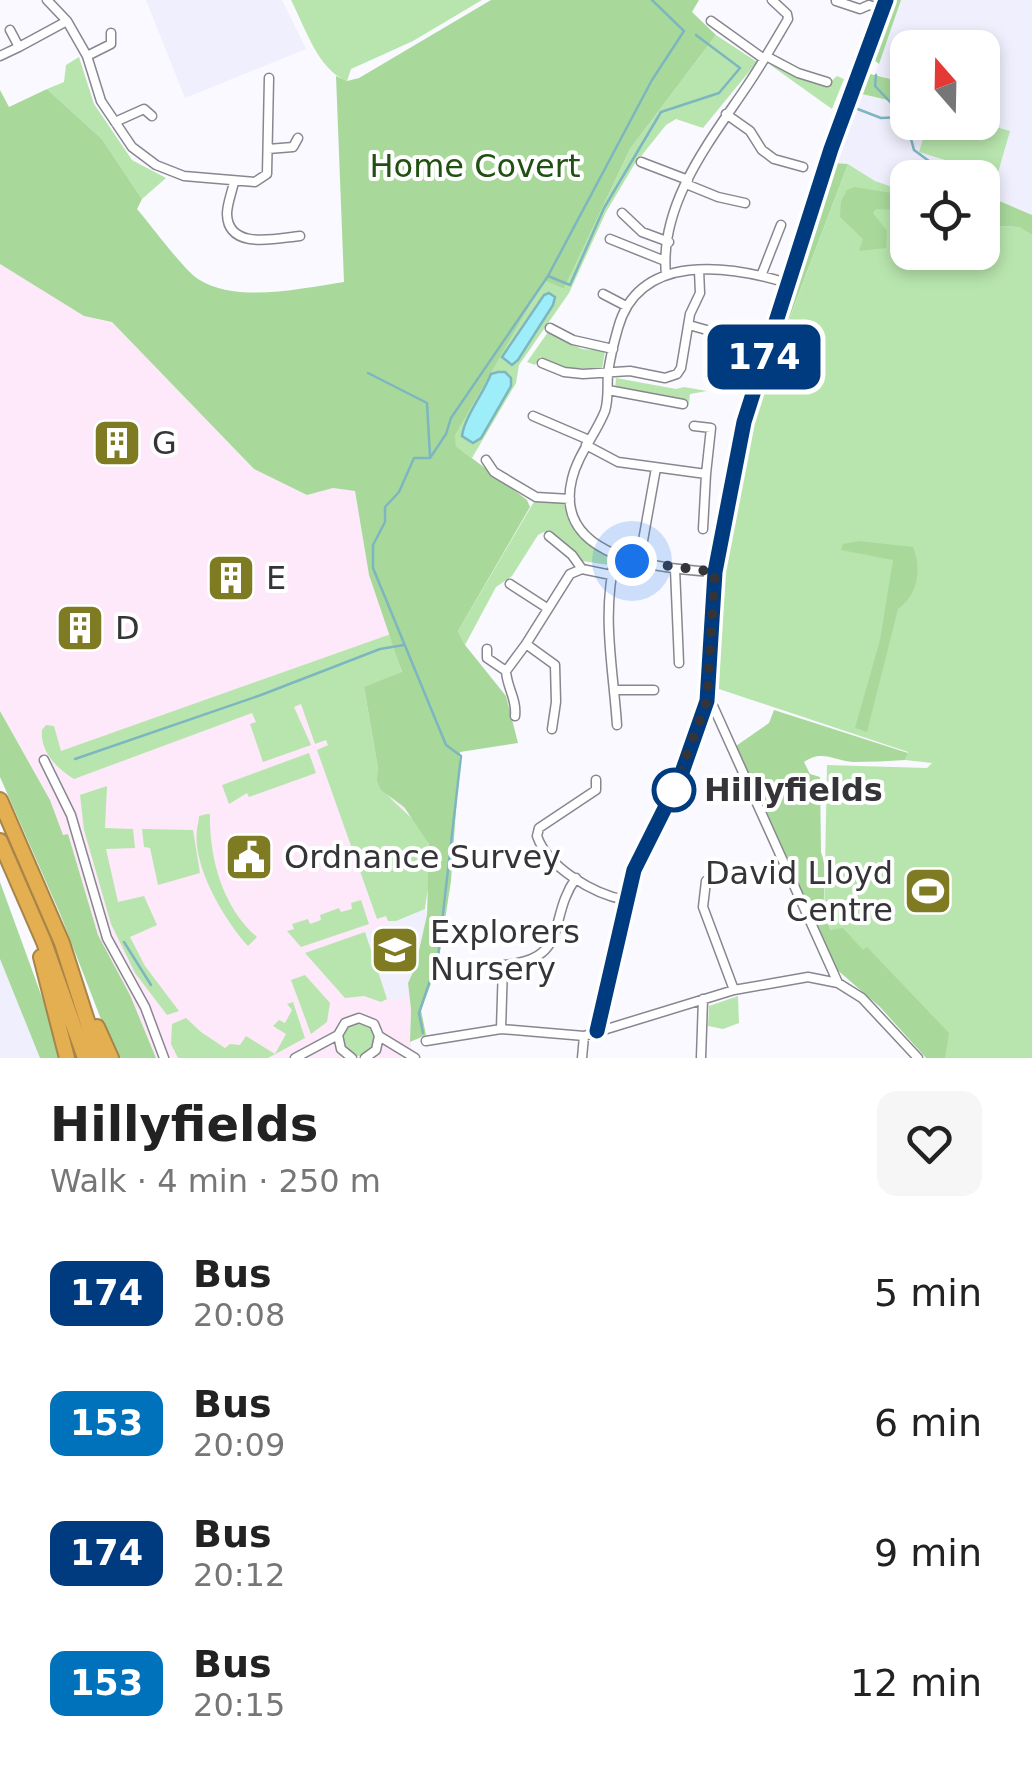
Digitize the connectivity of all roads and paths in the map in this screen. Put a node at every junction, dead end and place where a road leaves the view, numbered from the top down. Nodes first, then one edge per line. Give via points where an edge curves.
1 (47, 0) edge
2 (772, 0) edge
3 (836, 1) edge
4 (884, 4) edge
5 (711, 20) dead end
6 (66, 21) junction
7 (10, 30) dead end
8 (111, 33) dead end
9 (19, 47) junction
10 (0, 56) edge
11 (88, 56) junction
12 (765, 57) junction
13 (269, 78) dead end
14 (827, 82) dead end
15 (147, 108) dead end
16 (726, 114) junction
17 (115, 122) junction
18 (298, 138) dead end
19 (268, 149) junction
20 (640, 162) dead end
21 (802, 167) dead end
22 (234, 182) junction
23 (687, 182) junction
24 (744, 203) dead end
25 (622, 213) dead end
26 (288, 225) dead end
27 (781, 225) dead end
28 (300, 236) dead end
29 (288, 237) junction
30 (610, 239) dead end
31 (669, 242) junction
32 (665, 261) junction
33 (699, 270) junction
34 (666, 276) junction
35 (761, 276) junction
36 (788, 283) junction
37 (603, 294) dead end
38 (626, 306) junction
39 (689, 325) junction
40 (550, 328) dead end
41 (742, 340) dead end
42 (613, 350) junction
43 (542, 363) dead end
44 (608, 372) junction
45 (608, 390) junction
46 (683, 404) dead end
47 (533, 416) dead end
48 (694, 426) dead end
49 (588, 443) junction
50 (486, 460) dead end
51 (656, 468) junction
52 (706, 474) junction
53 (570, 499) junction
54 (702, 529) dead end
55 (550, 536) dead end
56 (616, 555) junction
57 (639, 562) junction
58 (582, 568) junction
59 (675, 569) junction
60 (715, 572) junction
61 (611, 575) junction
62 (510, 584) dead end
63 (547, 608) junction
64 (526, 644) junction
65 (487, 649) dead end
66 (679, 663) dead end
67 (506, 672) junction
68 (614, 690) junction
69 (654, 690) dead end
70 (713, 706) dead end
71 (515, 716) dead end
72 (617, 725) dead end
73 (552, 729) dead end
74 (44, 760) dead end
75 (606, 794) dead end
76 (0, 800) edge
77 (0, 841) edge
78 (576, 878) junction
79 (706, 881) dead end
80 (22, 892) junction
81 (625, 900) junction
82 (838, 983) junction
83 (734, 990) junction
84 (81, 995) junction
85 (703, 999) junction
86 (501, 1029) junction
87 (597, 1031) junction
88 (338, 1035) junction
89 (379, 1036) junction
90 (584, 1036) junction
91 (426, 1040) dead end
92 (318, 1048) junction
93 (396, 1049) junction
94 (376, 1050) junction
95 (343, 1052) junction
96 (67, 1058) edge
97 (84, 1058) edge
98 (99, 1058) edge
99 (110, 1058) edge
100 (164, 1058) edge
101 (295, 1058) edge
102 (352, 1058) edge
103 (365, 1058) edge
104 (415, 1058) edge
105 (582, 1058) edge
106 (701, 1058) edge
107 (918, 1058) edge

1 - 6 street
2 - 12 street via 788,19
3 - 4 street via 860,9
4 - 36 street
5 - 12 street
6 - 9 street
6 - 11 street
7 - 9 street
8 - 11 street via 114,46
9 - 10 street
11 - 17 street via 101,101
12 - 14 street
12 - 16 street
13 - 19 street via 275,97
15 - 17 street
16 - 21 street via 774,159
16 - 23 street
17 - 22 street via 156,165
18 - 19 street via 296,150
19 - 22 street via 267,174
20 - 23 street
22 - 29 street via 227,215 234,231 249,241
23 - 24 street
23 - 31 street
25 - 31 street via 642,232
26 - 29 street
27 - 35 street
28 - 29 street
30 - 32 street
31 - 32 street
32 - 34 street
33 - 34 street
33 - 35 street
33 - 39 street via 700,293
34 - 38 street via 644,285
35 - 36 street
36 - 60 street via 744,422
37 - 38 street
38 - 42 street
39 - 41 street
39 - 44 street via 677,374
40 - 42 street
42 - 44 street
43 - 44 street via 564,372
44 - 45 street
45 - 46 street
45 - 49 street
47 - 49 street
48 - 52 street via 710,428
49 - 51 street via 618,462
49 - 53 street
50 - 53 street via 536,497
51 - 52 street
51 - 57 street
52 - 54 street
53 - 56 street via 578,529
55 - 58 street
56 - 57 street
56 - 61 street
57 - 59 street
58 - 61 street
58 - 63 street via 570,574
59 - 60 street
59 - 66 street
60 - 81 street via 707,701
61 - 68 street via 606,625
62 - 63 street
63 - 64 street
64 - 67 street
64 - 73 street via 555,664
65 - 67 street via 487,658
67 - 71 street
68 - 69 street
68 - 72 street
70 - 82 street
74 - 100 street via 71,815 107,938
75 - 78 street via 596,785 539,828 547,855
76 - 84 highway
77 - 80 highway
78 - 81 street via 602,896
78 - 86 street via 549,948 532,958 503,960
79 - 83 street via 701,914
80 - 96 highway
80 - 97 highway
81 - 87 street
82 - 83 street via 808,977
82 - 107 street via 862,998
83 - 85 street
84 - 98 highway
84 - 99 highway
85 - 87 street
85 - 106 street
86 - 90 street
86 - 91 street
87 - 90 street
88 - 89 street via 345,1022 359,1018
88 - 92 street
88 - 95 street
89 - 93 street
89 - 94 street
90 - 105 street
92 - 95 street
92 - 101 street
93 - 94 street
93 - 104 street
94 - 103 street
95 - 102 street

